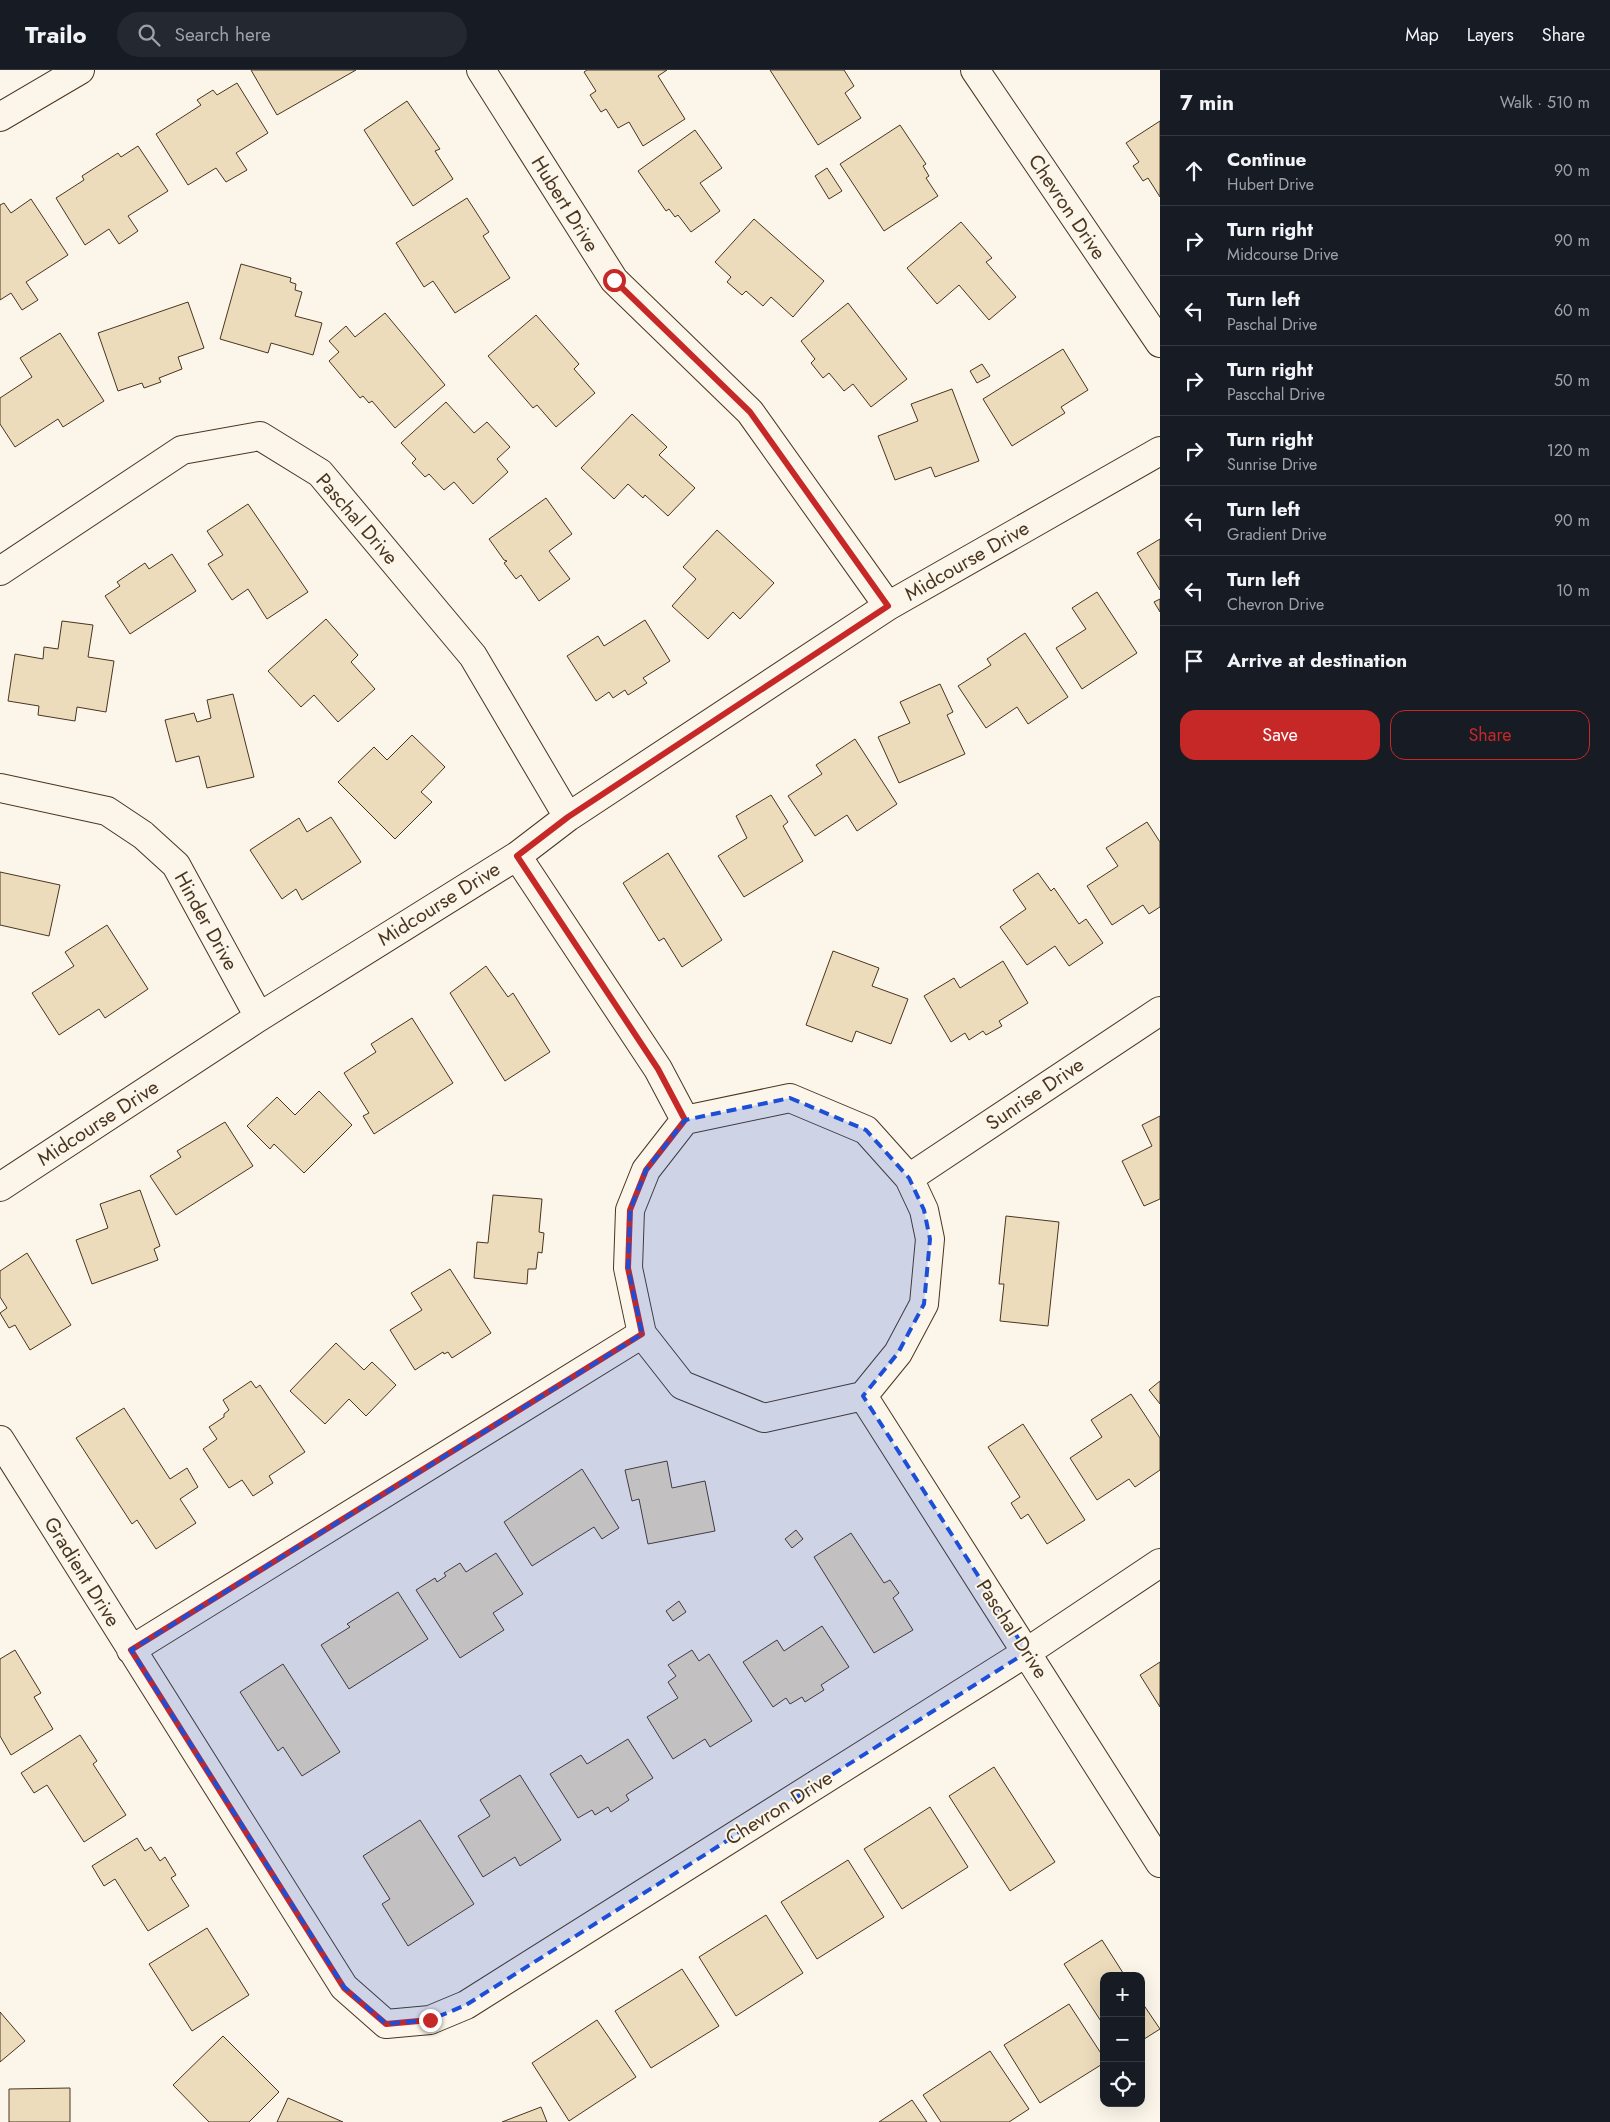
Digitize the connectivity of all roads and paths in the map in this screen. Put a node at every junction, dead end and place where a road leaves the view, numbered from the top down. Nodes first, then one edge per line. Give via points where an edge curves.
1 (80, 70) edge
2 (481, 70) edge
3 (975, 70) edge
4 (0, 117) edge
5 (1160, 343) edge
6 (1160, 451) edge
7 (0, 570) edge
8 (888, 606) junction
9 (0, 788) edge
10 (568, 817) junction
11 (517, 856) junction
12 (1160, 1011) edge
13 (259, 1017) junction
14 (685, 1120) junction
15 (909, 1178) junction
16 (0, 1187) edge
17 (642, 1334) junction
18 (862, 1396) junction
19 (0, 1440) edge
20 (1160, 1563) edge
21 (131, 1650) junction
22 (1027, 1652) junction
23 (1160, 1863) edge
24 (386, 2024) joint

1 - 4 street
2 - 8 street, Hubert Drive via 614,280 750,412
3 - 5 street, Chevron Drive
6 - 8 street, Midcourse Drive
7 - 10 street, Paschal Drive via 182,450 260,436 320,473 473,656
8 - 10 street, Midcourse Drive
9 - 13 street, Hinder Drive via 107,811 142,835 176,865
10 - 11 street, Midcourse Drive
11 - 13 street, Midcourse Drive
11 - 14 street via 658,1069
12 - 15 street, Sunrise Drive
13 - 16 street, Midcourse Drive
14 - 15 street via 790,1098 866,1130
14 - 17 street via 646,1170 630,1210 628,1268
15 - 18 street via 924,1210 930,1239 924,1304 898,1354
17 - 18 street via 682,1385 764,1418
17 - 21 street
18 - 22 street, Paschal Drive
19 - 21 street, Gradient Drive
20 - 22 street, Chevron Drive
21 - 24 street, Gradient Drive via 344,1988
22 - 23 street, Paschal Drive
22 - 24 street, Chevron Drive via 466,2005 430,2020

